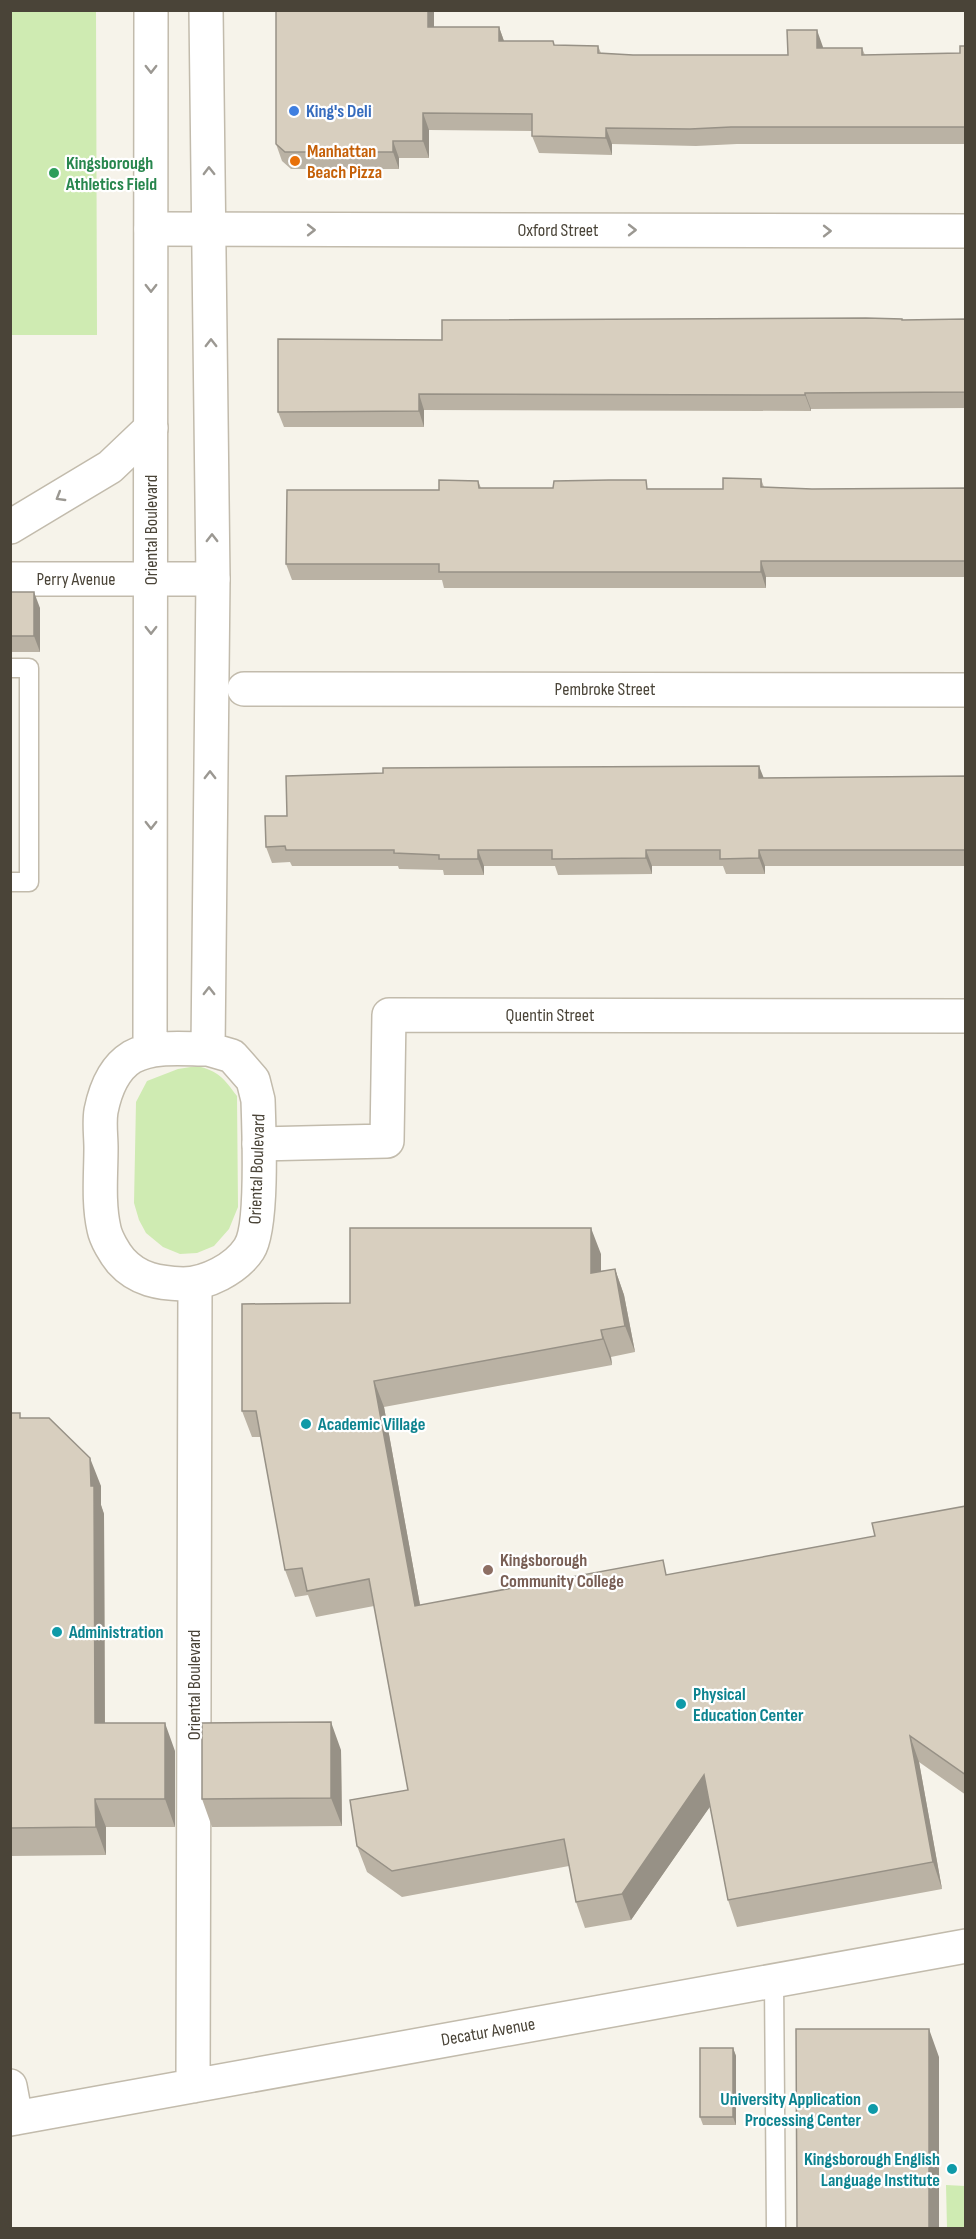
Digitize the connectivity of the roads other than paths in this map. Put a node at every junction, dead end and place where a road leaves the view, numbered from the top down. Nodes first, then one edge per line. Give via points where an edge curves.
1 (151, 10) edge
2 (207, 10) edge
3 (151, 229) junction
4 (210, 230) junction
5 (966, 231) edge
6 (151, 428) junction
7 (10, 527) edge
8 (10, 579) edge
9 (213, 579) junction
10 (151, 580) junction
11 (10, 668) edge
12 (244, 689) dead end
13 (966, 690) edge
14 (10, 882) edge
15 (966, 1016) edge
16 (208, 1049) junction
17 (150, 1050) junction
18 (259, 1144) junction
19 (195, 1284) junction
20 (966, 1946) edge
21 (774, 1980) junction
22 (10, 2086) edge
23 (193, 2086) junction
24 (13, 2119) edge
25 (776, 2229) edge

1 -> 3 street, Oriental Boulevard
4 -> 2 street
3 - 4 street, Oxford Street
3 -> 6 street, Oriental Boulevard
4 -> 5 street, Oxford Street
9 -> 4 street
6 -> 7 street via 110,467
6 - 10 street, Oriental Boulevard
8 - 10 street, Perry Avenue
9 - 10 street, Perry Avenue
16 -> 9 street
10 -> 17 street, Oriental Boulevard
11 - 14 lane via 29,668 29,882
12 - 13 street, Pembroke Street
15 - 18 street, Quentin Street via 389,1015 387,1141
16 - 17 street, Oriental Boulevard
16 - 18 street, Oriental Boulevard via 232,1056 253,1080 258,1100
17 - 19 street, Oriental Boulevard via 116,1070 101,1112 100,1204 104,1232 120,1260 140,1278
18 - 19 street, Oriental Boulevard via 257,1227 250,1249 236,1264
19 - 23 street, Oriental Boulevard
20 - 21 street, Decatur Avenue
21 - 23 street, Decatur Avenue
21 - 25 lane
22 - 24 street
23 - 24 street, Decatur Avenue

